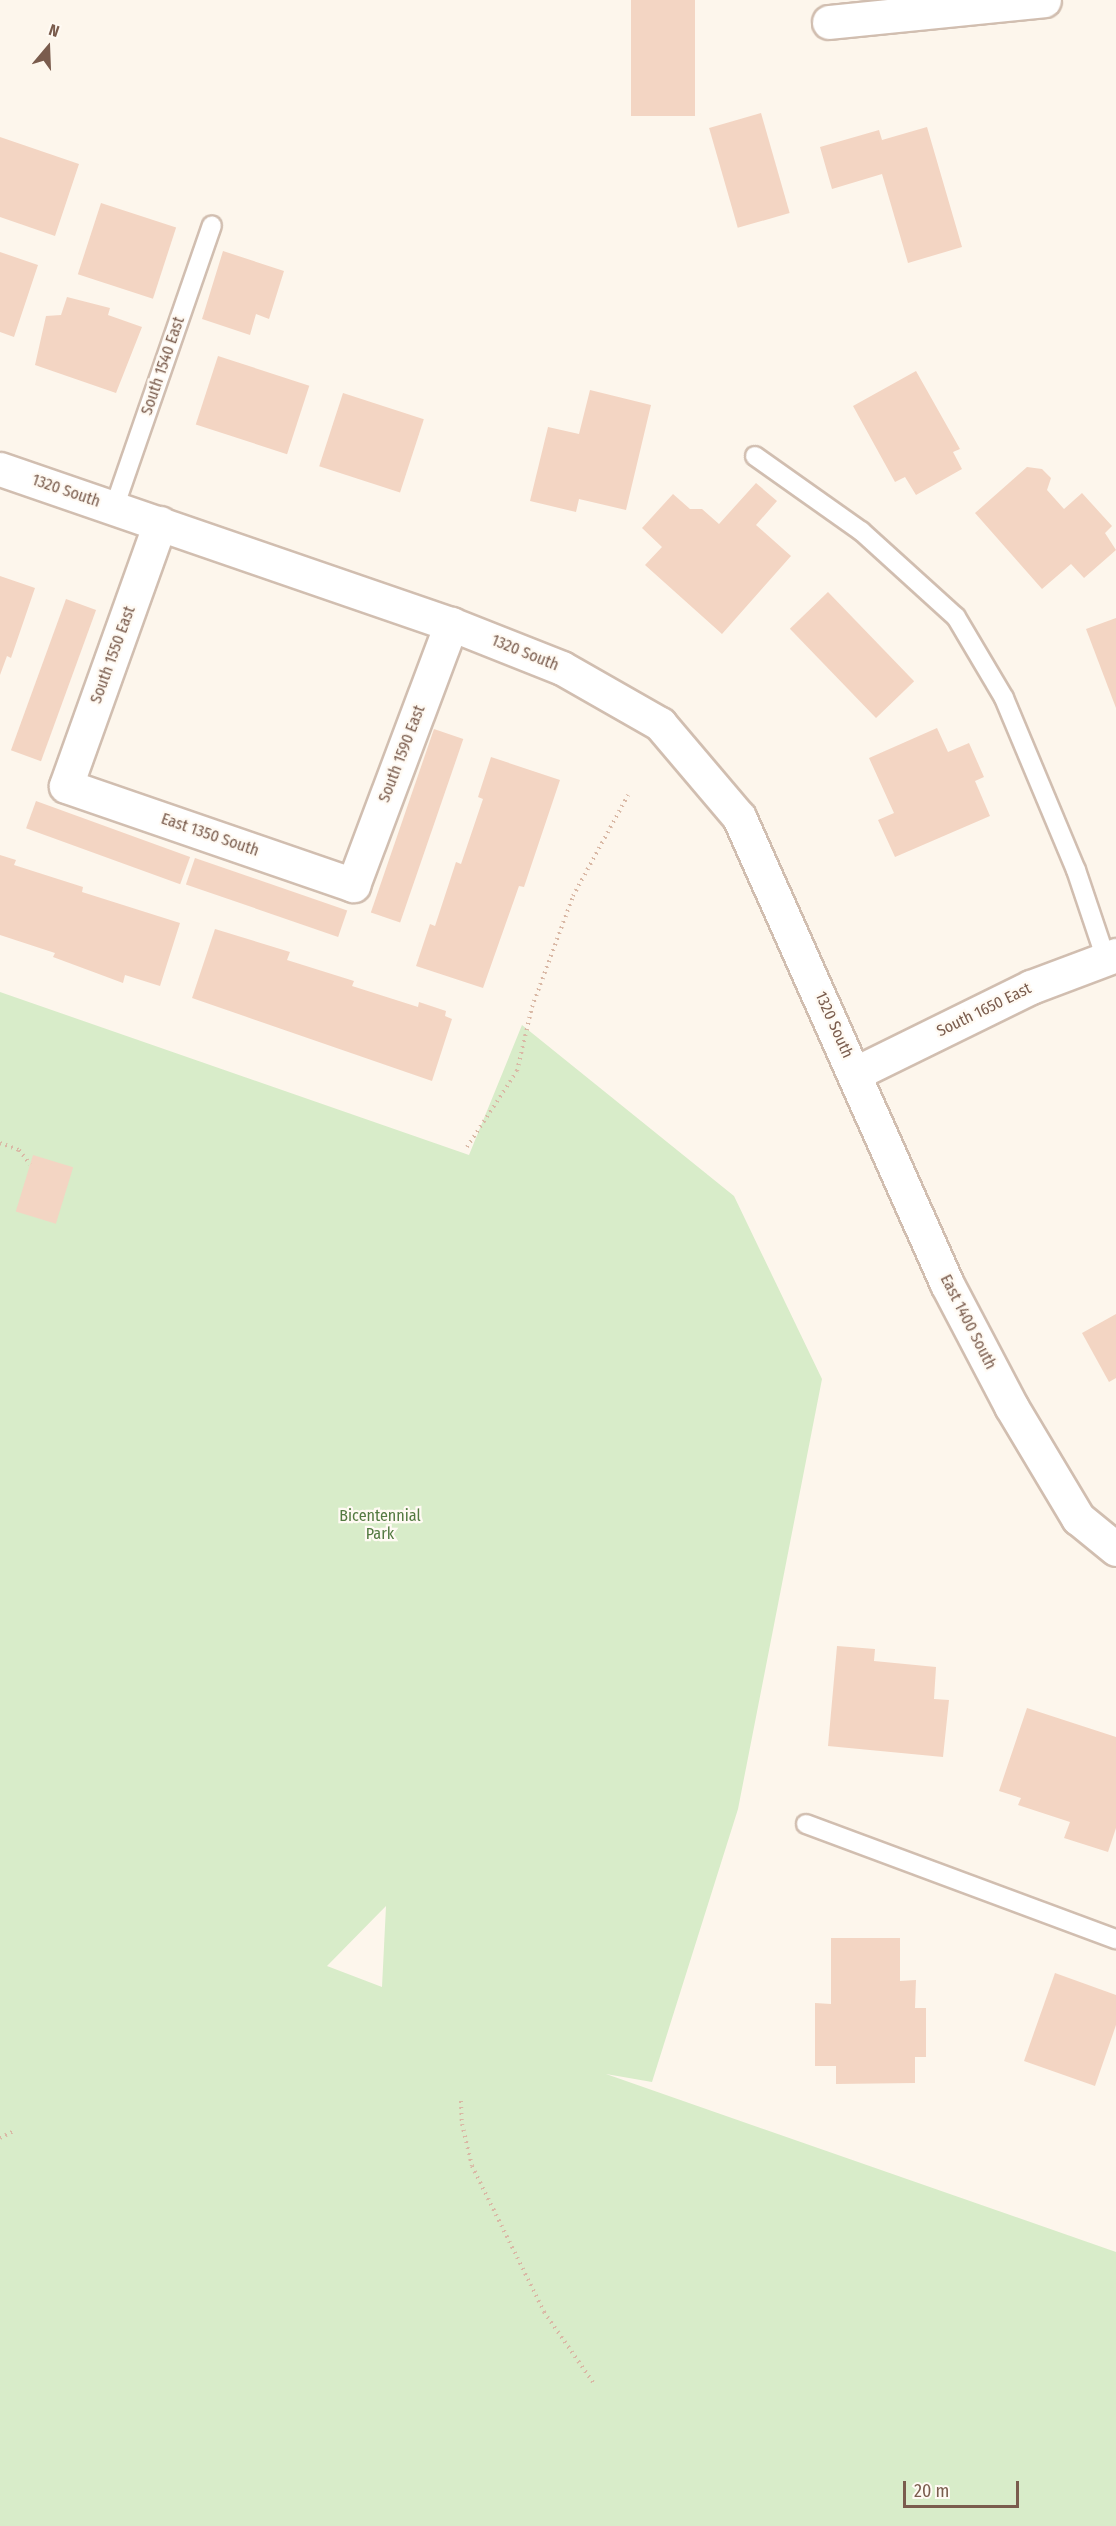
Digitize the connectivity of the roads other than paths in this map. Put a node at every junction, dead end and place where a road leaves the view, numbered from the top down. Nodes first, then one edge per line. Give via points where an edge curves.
1 (1044, 0) edge
2 (829, 22) dead end
3 (212, 225) dead end
4 (755, 456) dead end
5 (0, 469) edge
6 (114, 508) junction
7 (160, 524) junction
8 (451, 624) junction
9 (66, 786) joint
10 (353, 885) joint
11 (1111, 957) edge
12 (856, 1073) junction
13 (1116, 1549) edge
14 (806, 1824) dead end
15 (1116, 1939) edge

1 - 2 street
3 - 6 lane, South 1540 East
4 - 11 lane via 861,531 956,617 1004,698
5 - 6 street, 1320 South
6 - 7 street, 1320 South
7 - 8 street, 1320 South
7 - 9 street, South 1550 East
8 - 10 street, South 1590 East
8 - 12 street, 1320 South via 562,668 660,724 740,818
9 - 10 street, East 1350 South
11 - 12 street, South 1650 East via 1031,987
12 - 13 street, East 1400 South via 947,1284 1011,1406 1078,1518
14 - 15 lane

